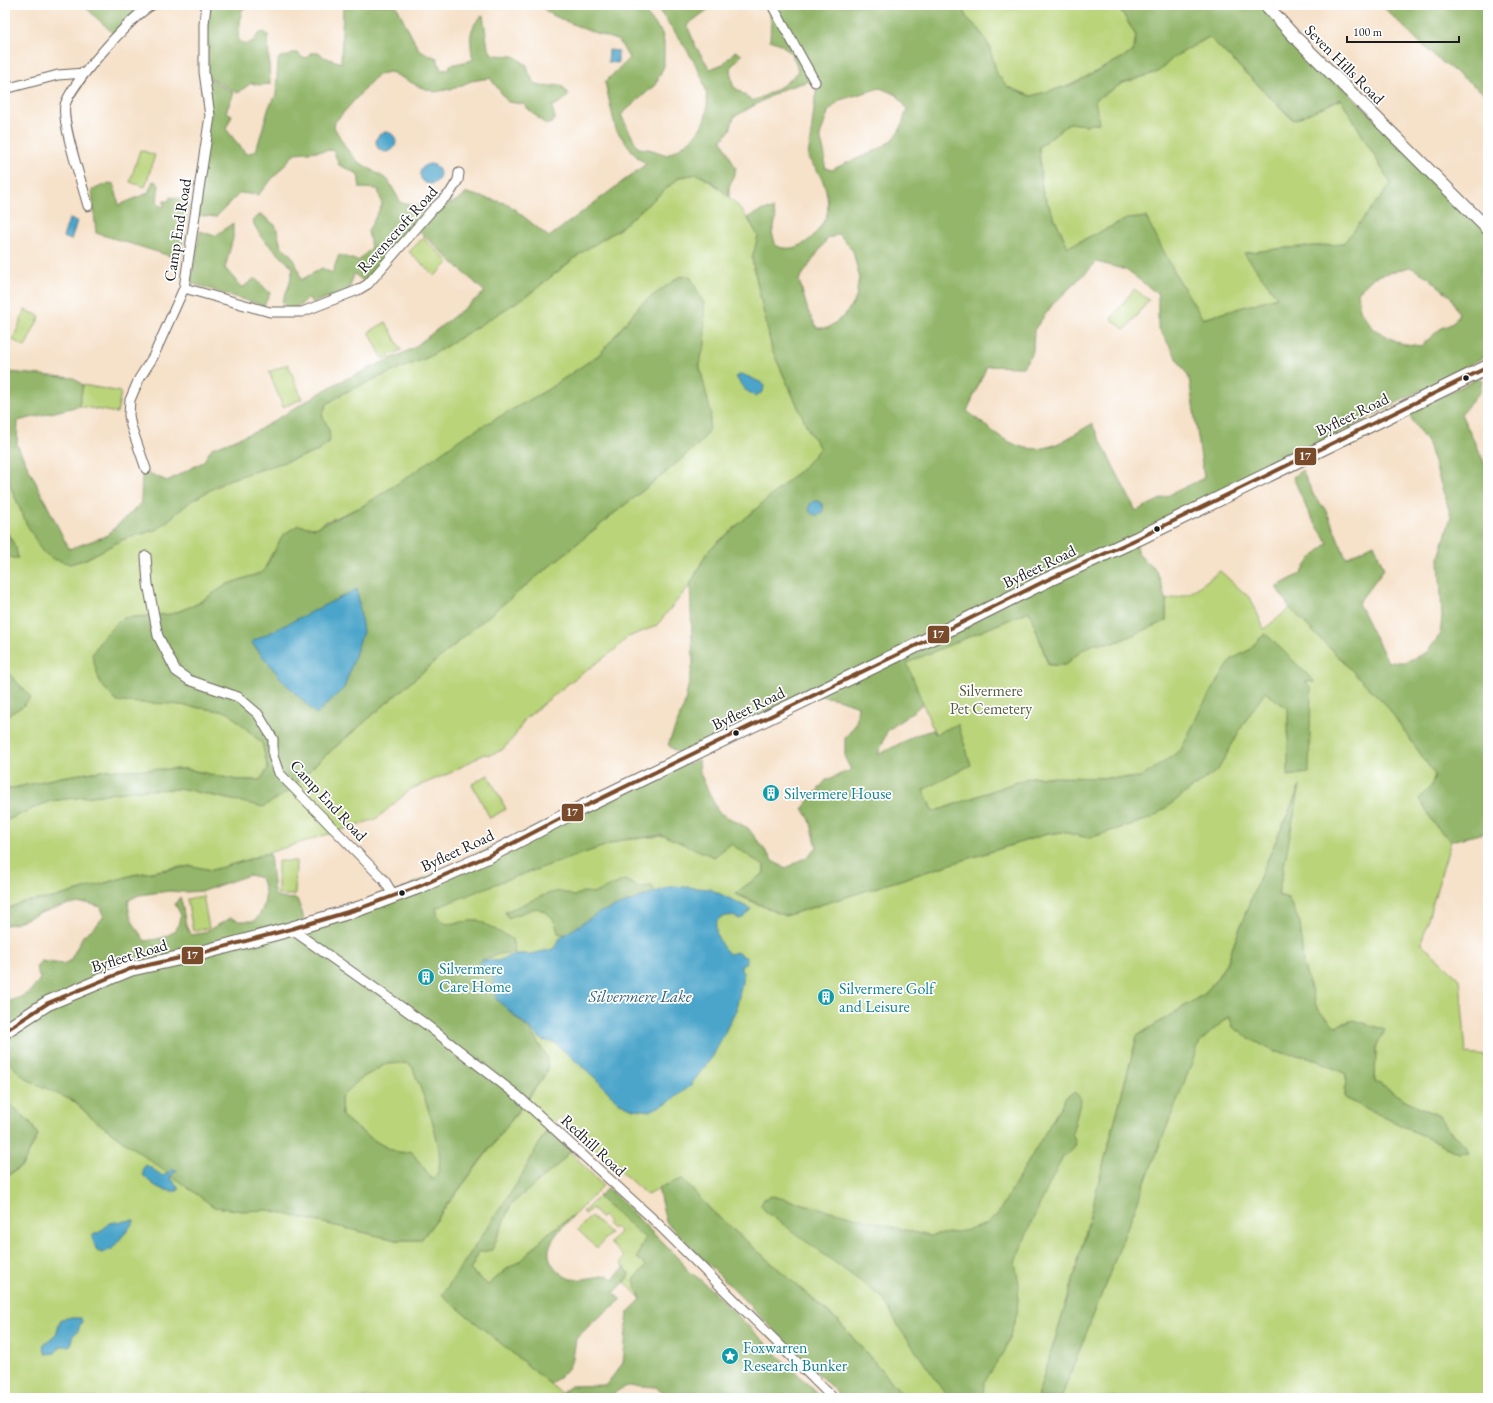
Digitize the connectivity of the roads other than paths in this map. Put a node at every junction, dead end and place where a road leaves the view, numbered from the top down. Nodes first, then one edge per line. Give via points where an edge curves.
1 (152, 5) edge
2 (206, 5) edge
3 (772, 5) edge
4 (1266, 5) edge
5 (85, 73) junction
6 (815, 82) dead end
7 (5, 89) edge
8 (459, 173) dead end
9 (88, 206) dead end
10 (1488, 229) edge
11 (184, 288) junction
12 (1488, 367) edge
13 (146, 469) dead end
14 (146, 556) dead end
15 (394, 896) junction
16 (291, 929) junction
17 (5, 1031) edge
18 (833, 1398) edge

1 - 5 street via 144,9 116,36
2 - 11 street, Camp End Road via 204,72 210,116
3 - 6 street
4 - 10 main road, Seven Hills Road
5 - 7 street via 58,75
5 - 9 street via 65,106 66,127
8 - 11 street, Ravenscroft Road via 458,180 450,192 368,284 358,290 302,312 270,312
11 - 13 street, Camp End Road via 153,357 139,378 130,400 131,426
12 - 15 main road, Byfleet Road via 570,813 490,855
14 - 15 street, Camp End Road via 152,610 158,636 176,670 189,680 238,697 258,714 273,739 273,756 279,773 384,880
15 - 16 main road, Byfleet Road
16 - 17 main road, Byfleet Road via 130,969 48,1003
16 - 18 street, Redhill Road via 418,1019 518,1096 654,1220

